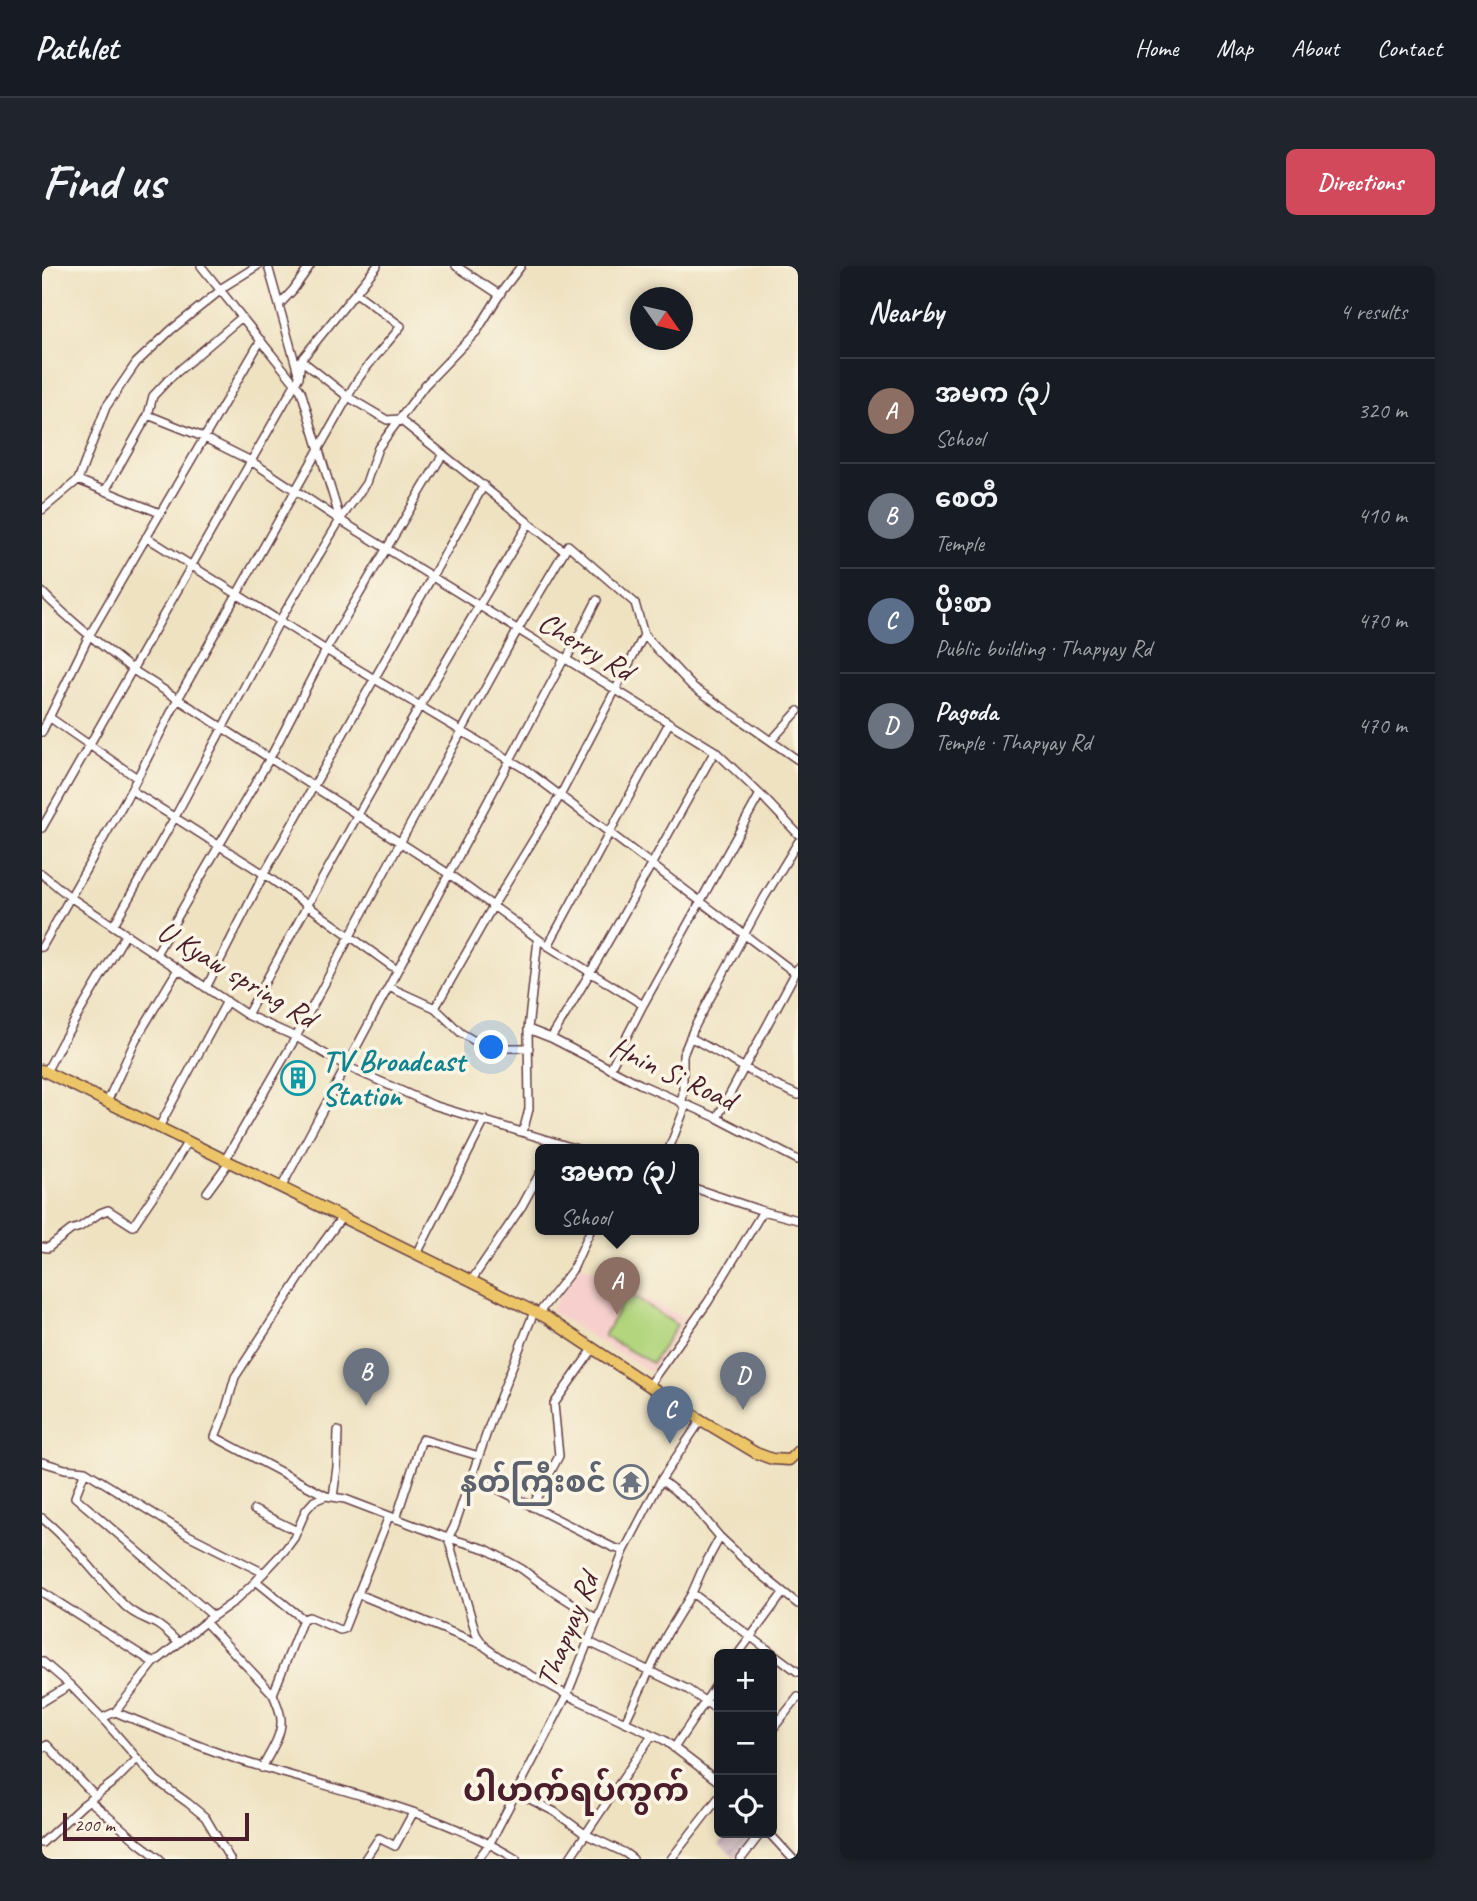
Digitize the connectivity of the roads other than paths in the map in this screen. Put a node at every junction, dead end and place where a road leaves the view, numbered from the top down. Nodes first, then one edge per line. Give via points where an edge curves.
1 (201, 266) edge
2 (257, 266) edge
3 (268, 266) edge
4 (310, 266) edge
5 (377, 266) edge
6 (456, 266) edge
7 (521, 266) edge
8 (220, 290) junction
9 (356, 293) junction
10 (500, 295) junction
11 (279, 305) junction
12 (242, 317) junction
13 (261, 340) junction
14 (301, 359) junction
15 (297, 380) junction
16 (348, 397) junction
17 (148, 415) junction
18 (399, 419) junction
19 (203, 438) junction
20 (319, 450) junction
21 (443, 454) junction
22 (251, 461) junction
23 (78, 480) junction
24 (484, 485) junction
25 (105, 491) junction
26 (296, 492) junction
27 (42, 510) edge
28 (160, 513) junction
29 (337, 519) junction
30 (528, 523) junction
31 (146, 537) junction
32 (387, 549) junction
33 (564, 551) junction
34 (192, 565) junction
35 (432, 578) junction
36 (42, 592) edge
37 (237, 594) junction
38 (597, 600) dead end
39 (478, 606) junction
40 (279, 621) junction
41 (517, 631) junction
42 (644, 635) junction
43 (89, 636) junction
44 (326, 650) junction
45 (565, 660) junction
46 (134, 670) junction
47 (374, 679) junction
48 (616, 691) junction
49 (178, 699) junction
50 (419, 706) junction
51 (798, 711) edge
52 (49, 717) junction
53 (669, 723) junction
54 (223, 728) junction
55 (462, 731) junction
56 (42, 732) edge
57 (771, 741) junction
58 (90, 746) junction
59 (715, 751) junction
60 (270, 758) junction
61 (510, 760) junction
62 (798, 760) edge
63 (137, 778) junction
64 (313, 787) junction
65 (131, 790) junction
66 (760, 794) junction
67 (560, 796) junction
68 (356, 815) junction
69 (174, 817) junction
70 (42, 828) edge
71 (611, 834) junction
72 (798, 834) edge
73 (798, 842) edge
74 (400, 843) junction
75 (220, 846) junction
76 (650, 863) junction
77 (42, 874) edge
78 (264, 874) junction
79 (449, 874) junction
80 (70, 897) junction
81 (700, 901) junction
82 (307, 905) junction
83 (493, 906) junction
84 (113, 926) junction
85 (126, 934) junction
86 (745, 934) junction
87 (351, 936) junction
88 (538, 939) junction
89 (548, 946) junction
90 (42, 947) edge
91 (156, 954) junction
92 (178, 969) junction
93 (397, 970) junction
94 (796, 970) edge
95 (591, 973) junction
96 (389, 987) junction
97 (206, 988) junction
98 (227, 1002) junction
99 (643, 1004) junction
100 (435, 1008) junction
101 (247, 1015) junction
102 (528, 1029) junction
103 (296, 1037) junction
104 (690, 1037) junction
105 (551, 1038) junction
106 (529, 1048) junction
107 (346, 1066) junction
108 (744, 1068) junction
109 (610, 1069) junction
110 (44, 1071) edge
111 (798, 1095) edge
112 (107, 1102) junction
113 (684, 1104) junction
114 (717, 1118) junction
115 (485, 1120) junction
116 (159, 1128) junction
117 (523, 1132) junction
118 (188, 1141) junction
119 (552, 1144) edge
120 (671, 1144) edge
121 (798, 1160) edge
122 (227, 1161) junction
123 (535, 1181) edge
124 (281, 1188) junction
125 (699, 1190) edge
126 (207, 1192) dead end
127 (763, 1211) junction
128 (342, 1217) junction
129 (798, 1220) edge
130 (588, 1235) edge
131 (42, 1247) edge
132 (417, 1254) junction
133 (471, 1281) junction
134 (536, 1313) junction
135 (593, 1349) junction
136 (649, 1386) junction
137 (701, 1420) junction
138 (338, 1431) dead end
139 (798, 1451) edge
140 (479, 1455) junction
141 (42, 1462) edge
142 (85, 1471) junction
143 (471, 1476) junction
144 (661, 1480) junction
145 (329, 1497) junction
146 (532, 1507) junction
147 (254, 1510) dead end
148 (392, 1517) junction
149 (42, 1518) edge
150 (297, 1531) junction
151 (720, 1537) junction
152 (448, 1538) junction
153 (624, 1551) junction
154 (264, 1573) junction
155 (256, 1581) junction
156 (42, 1592) edge
157 (692, 1593) junction
158 (783, 1593) junction
159 (358, 1594) junction
160 (798, 1604) edge
161 (213, 1616) junction
162 (303, 1619) junction
163 (597, 1619) junction
164 (205, 1622) junction
165 (751, 1637) junction
166 (589, 1642) junction
167 (178, 1643) junction
168 (485, 1647) junction
169 (742, 1649) edge
170 (42, 1661) edge
171 (154, 1663) junction
172 (649, 1671) junction
173 (798, 1672) edge
174 (70, 1685) junction
175 (714, 1688) edge
176 (273, 1693) junction
177 (567, 1695) junction
178 (798, 1697) edge
179 (705, 1701) junction
180 (42, 1702) edge
181 (714, 1708) edge
182 (115, 1712) junction
183 (102, 1718) junction
184 (625, 1722) junction
185 (777, 1724) edge
186 (652, 1735) junction
187 (42, 1748) edge
188 (674, 1748) junction
189 (137, 1759) junction
190 (262, 1768) junction
191 (714, 1778) edge
192 (516, 1792) junction
193 (92, 1798) junction
194 (714, 1803) edge
195 (412, 1813) junction
196 (585, 1834) junction
197 (757, 1838) edge
198 (774, 1838) edge
199 (42, 1843) edge
200 (489, 1843) junction
201 (160, 1859) edge
202 (230, 1859) edge
203 (365, 1859) edge
204 (478, 1859) edge
205 (516, 1859) edge
206 (569, 1859) edge
207 (633, 1859) edge
208 (671, 1859) edge
209 (741, 1859) edge
210 (793, 1859) edge

1 - 8 street
2 - 8 street
3 - 11 street
4 - 11 street
5 - 9 street
6 - 10 street
7 - 10 street
8 - 12 street
8 - 23 street via 136,363 106,407
9 - 14 street
9 - 16 street via 401,326 371,360
10 - 18 street via 477,331
11 - 15 street
12 - 13 street
12 - 17 street via 169,379 153,396
13 - 15 street
13 - 19 street
14 - 15 street
14 - 16 street
15 - 20 street
15 - 22 street
16 - 18 street via 387,420
16 - 20 street
17 - 19 street, Cherry Rd
17 - 25 street
18 - 21 street
18 - 29 street via 378,447 366,483
19 - 22 street, Cherry Rd
19 - 28 street
20 - 26 street
20 - 29 street
21 - 24 street
21 - 32 street
22 - 26 street, Cherry Rd
22 - 34 street
23 - 25 street
23 - 27 street
24 - 30 street
24 - 35 street
25 - 28 street
26 - 29 street, Cherry Rd
26 - 37 street
28 - 31 street
29 - 32 street, Cherry Rd
29 - 40 street
30 - 33 street
30 - 39 street
31 - 34 street
31 - 43 street
32 - 35 street, Cherry Rd
32 - 44 street
33 - 41 street
33 - 42 street via 568,545 635,603
34 - 37 street
34 - 46 street
35 - 39 street, Cherry Rd
35 - 47 street
36 - 43 street
37 - 40 street
37 - 49 street
38 - 45 street
39 - 41 street, Cherry Rd
39 - 50 street
40 - 44 street
40 - 54 street
41 - 45 street, Cherry Rd
41 - 55 street
42 - 48 street
42 - 57 street via 692,686
43 - 46 street
43 - 52 street
44 - 47 street
44 - 60 street
45 - 48 street, Cherry Rd
45 - 61 street
46 - 49 street
46 - 58 street
47 - 50 street
47 - 64 street
48 - 53 street, Cherry Rd
48 - 67 street
49 - 54 street
49 - 63 street
50 - 55 street
50 - 68 street
51 - 57 street
52 - 56 street
52 - 58 street
53 - 59 street, Cherry Rd
53 - 71 street
54 - 60 street
54 - 69 street
55 - 61 street
55 - 74 street
57 - 62 street
58 - 63 street
58 - 70 street
59 - 66 street, Cherry Rd
59 - 76 street
60 - 64 street
60 - 75 street
61 - 67 street
61 - 79 street
63 - 65 street
64 - 68 street
64 - 78 street
65 - 69 street
65 - 80 street
66 - 72 street, Cherry Rd
66 - 81 street
67 - 71 street
67 - 83 street
68 - 74 street
68 - 82 street
69 - 75 street
69 - 84 street
71 - 76 street
71 - 89 street
73 - 86 street
74 - 79 street
74 - 87 street
75 - 78 street
75 - 91 street
76 - 81 street
76 - 95 street
77 - 80 street, U Kyaw spring Rd
78 - 82 street
78 - 97 street
79 - 83 street
79 - 93 street
80 - 84 street, U Kyaw spring Rd
80 - 90 street
81 - 86 street
81 - 99 street
82 - 87 street
82 - 101 street
83 - 88 street
83 - 100 street
84 - 85 street, U Kyaw spring Rd
85 - 91 street, U Kyaw spring Rd
85 - 110 street
86 - 94 street
86 - 104 street
87 - 93 street
87 - 103 street
88 - 89 street
88 - 102 street
89 - 95 street
91 - 92 street, U Kyaw spring Rd
92 - 97 street, U Kyaw spring Rd
92 - 112 street via 135,1041
93 - 96 street
94 - 108 street
95 - 99 street
95 - 105 street
96 - 100 street
96 - 107 street
97 - 98 street, U Kyaw spring Rd
98 - 101 street, U Kyaw spring Rd
98 - 116 street
99 - 109 street
100 - 106 street via 461,1033 481,1044
101 - 103 street, U Kyaw spring Rd
102 - 105 street, Hnin Si Road
102 - 106 street
103 - 107 street, U Kyaw spring Rd
103 - 122 street
104 - 108 street
104 - 113 street via 683,1055
105 - 109 street, Hnin Si Road
106 - 117 street via 529,1109
107 - 115 street, U Kyaw spring Rd via 433,1105
107 - 124 street
108 - 111 street
108 - 114 street
109 - 113 street, Hnin Si Road
110 - 112 highway
112 - 116 highway
113 - 114 street, Hnin Si Road
113 - 120 street
114 - 121 street, Hnin Si Road
115 - 117 street, U Kyaw spring Rd
115 - 132 street
116 - 118 highway
117 - 119 street, U Kyaw spring Rd
118 - 122 highway
118 - 131 street via 133,1226 108,1210 48,1248
122 - 124 highway
122 - 126 street
123 - 133 street
124 - 128 highway
125 - 127 street
127 - 129 street
127 - 136 street via 708,1302
128 - 132 highway
128 - 145 street via 235,1377 215,1437
130 - 134 street via 573,1269
132 - 133 highway
133 - 134 highway
134 - 135 highway
134 - 140 street
135 - 136 highway
135 - 146 street via 554,1404 559,1456
136 - 137 highway
137 - 139 highway via 772,1459 789,1460
137 - 144 street, Thapyay Rd
138 - 145 street via 337,1467
140 - 143 street
140 - 148 street via 422,1440
141 - 142 street
142 - 154 street via 188,1535
142 - 161 street via 75,1497
143 - 146 street
143 - 152 street
144 - 151 street via 692,1504
144 - 153 street, Thapyay Rd
145 - 148 street
145 - 150 street via 314,1501
146 - 153 street
147 - 150 street
148 - 152 street
148 - 159 street
149 - 167 street via 127,1608
150 - 154 street
151 - 157 street
151 - 158 street
152 - 163 street via 506,1559
152 - 168 street via 476,1634
153 - 163 street, Thapyay Rd
154 - 155 street
155 - 161 street
155 - 162 street
156 - 171 street
157 - 165 street
157 - 172 street
158 - 160 street
158 - 165 street
159 - 162 street via 344,1629
159 - 168 street
161 - 164 street
162 - 176 street
163 - 166 street, Thapyay Rd
164 - 167 street
164 - 176 street
165 - 169 street
165 - 173 street
166 - 172 street
166 - 177 street, Thapyay Rd
167 - 171 street
168 - 177 street
170 - 174 street
171 - 182 street
172 - 179 street
172 - 184 street
174 - 180 street
174 - 183 street
175 - 179 street
176 - 190 street via 281,1720 279,1734
177 - 184 street
177 - 192 street, Thapyay Rd
178 - 185 street
179 - 181 street
179 - 188 street
182 - 183 street
182 - 190 street
183 - 189 street
184 - 186 street
186 - 188 street
186 - 196 street
187 - 193 street via 47,1745
188 - 191 street
189 - 193 street
189 - 202 street via 205,1818
190 - 195 street
192 - 196 street
192 - 200 street, Thapyay Rd
193 - 199 street
193 - 201 street
194 - 208 street
195 - 200 street
195 - 203 street via 395,1846 379,1838
196 - 206 street
196 - 207 street
197 - 209 street
198 - 210 street
200 - 204 street, Thapyay Rd
200 - 205 street

